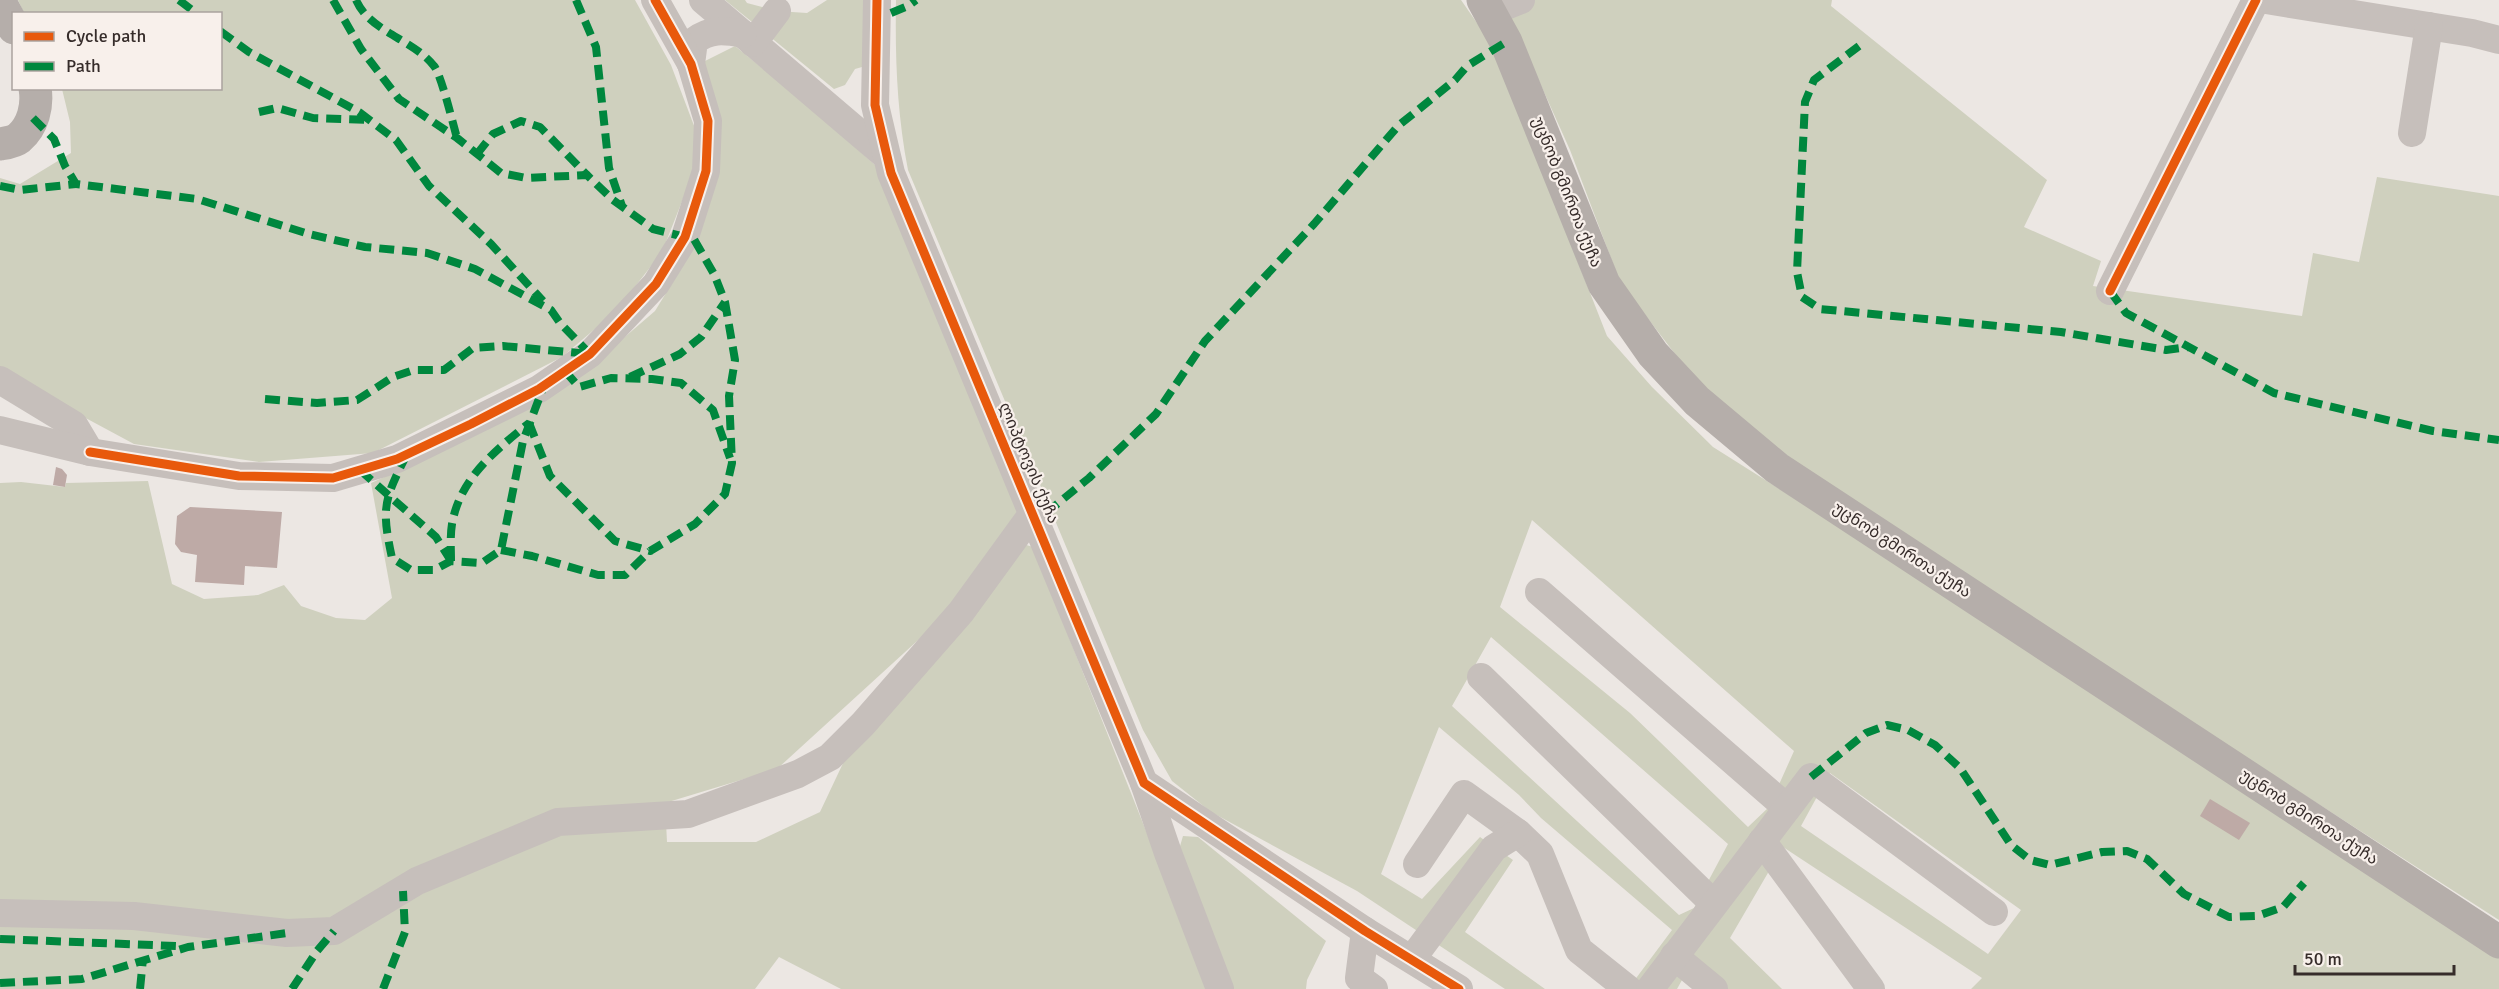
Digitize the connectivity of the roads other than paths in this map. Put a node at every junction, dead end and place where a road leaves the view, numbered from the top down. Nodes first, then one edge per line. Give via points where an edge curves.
1 (656, 0) edge
2 (703, 0) edge
3 (876, 0) edge
4 (1521, 0) edge
5 (2256, 0) edge
6 (2266, 0) edge
7 (0, 2) edge
8 (1487, 6) edge
9 (777, 11) dead end
10 (12, 24) edge
11 (2429, 26) junction
12 (748, 38) junction
13 (2499, 40) edge
14 (691, 64) junction
15 (874, 75) junction
16 (35, 90) edge
17 (827, 104) junction
18 (2412, 133) dead end
19 (0, 144) edge
20 (885, 155) junction
21 (2110, 291) dead end
22 (0, 380) edge
23 (0, 430) edge
24 (90, 452) junction
25 (1033, 513) junction
26 (1539, 592) dead end
27 (1481, 677) dead end
28 (1144, 783) junction
29 (1787, 808) junction
30 (1204, 823) junction
31 (1518, 833) junction
32 (1762, 842) junction
33 (1168, 853) junction
34 (1417, 864) dead end
35 (1714, 904) junction
36 (1994, 912) dead end
37 (0, 914) edge
38 (1365, 931) junction
39 (2499, 942) edge
40 (1674, 956) junction
41 (1412, 959) junction
42 (1220, 989) edge
43 (1374, 989) edge
44 (1459, 989) edge
45 (1628, 989) edge
46 (1650, 989) edge
47 (1714, 989) edge
48 (1871, 989) edge

1 - 14 street
2 - 12 street, ლიპტოვის ქუჩა
3 - 15 street
4 - 8 street
5 - 21 street
6 - 11 street
7 - 10 main road
8 - 39 main road, უცნობ გმირთა ქუჩა via 1506,42 1604,284 1653,354 1697,401 1777,468
9 - 12 street
11 - 13 street
11 - 18 street
12 - 14 street via 724,30 705,33 694,41
12 - 17 street, ლიპტოვის ქუჩა
14 - 24 street via 708,121 706,171 685,237 657,284 590,354 539,389 397,459 333,478 239,476
15 - 17 street via 860,99
15 - 20 street via 875,105
16 - 19 main road via 33,118 18,139
17 - 20 street, ლიპტოვის ქუჩა
20 - 25 street, ლიპტოვის ქუჩა
22 - 24 street via 74,425
23 - 24 street
25 - 28 street, ლიპტოვის ქუჩა
25 - 37 street via 961,612 863,724 830,757 798,774 688,814 558,822 417,881 334,931 287,933 134,916
26 - 29 street
27 - 35 street
28 - 30 street
28 - 33 street, ლიპტოვის ქუჩა
29 - 32 street
29 - 36 street via 1811,777
30 - 33 street via 1172,825 1166,834
30 - 38 street
31 - 34 street via 1464,794
31 - 41 street via 1494,848
31 - 45 street via 1540,854 1579,950
32 - 35 street
32 - 48 street
33 - 42 street, ლიპტოვის ქუჩა
35 - 40 street
38 - 41 street
38 - 43 street via 1359,978
40 - 46 street
40 - 47 street
41 - 44 street

